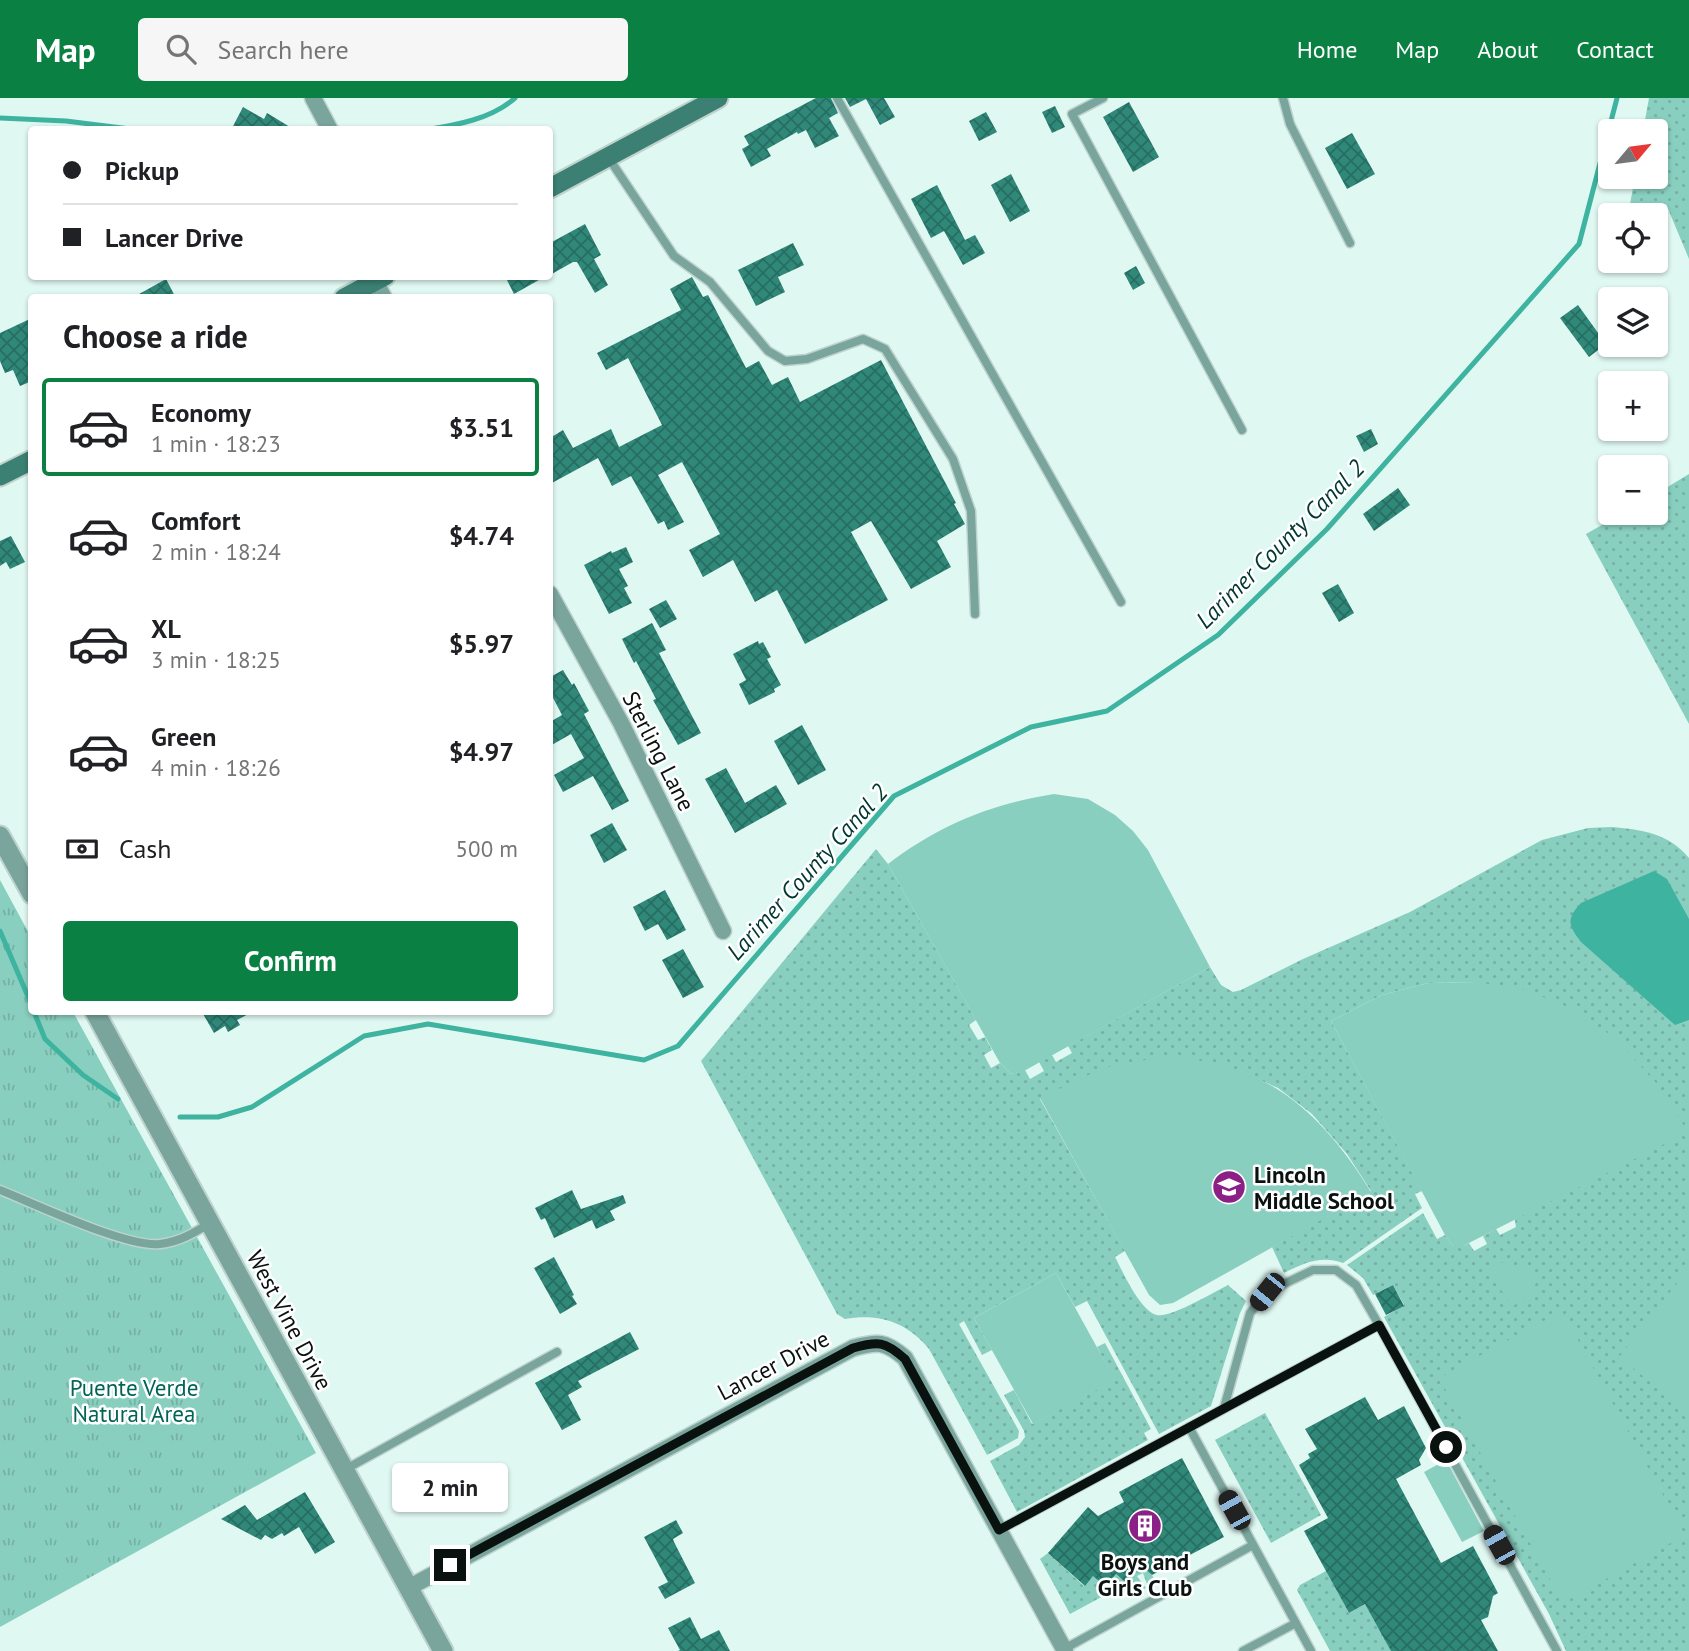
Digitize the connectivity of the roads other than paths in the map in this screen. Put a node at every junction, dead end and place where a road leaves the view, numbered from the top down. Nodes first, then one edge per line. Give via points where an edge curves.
1 (313, 98) edge
2 (718, 98) edge
3 (837, 98) edge
4 (1103, 98) edge
5 (1283, 98) edge
6 (328, 126) edge
7 (608, 157) junction
8 (553, 186) edge
9 (1350, 243) dead end
10 (381, 285) edge
11 (355, 294) edge
12 (1242, 429) dead end
13 (28, 462) edge
14 (0, 476) edge
15 (553, 599) edge
16 (1121, 602) dead end
17 (975, 614) dead end
18 (0, 836) edge
19 (28, 887) edge
20 (723, 931) dead end
21 (97, 1015) edge
22 (0, 1190) edge
23 (210, 1223) junction
24 (1379, 1325) junction
25 (556, 1352) dead end
26 (1224, 1408) junction
27 (1189, 1427) junction
28 (344, 1471) junction
29 (999, 1530) junction
30 (1253, 1545) junction
31 (408, 1588) junction
32 (1296, 1623) junction
33 (1064, 1650) edge
34 (443, 1651) edge
35 (1243, 1651) edge
36 (1311, 1651) edge
37 (1557, 1651) edge

1 - 6 street
2 - 7 main road
3 - 16 lane
4 - 12 lane via 1072,114
5 - 9 lane via 1290,124
7 - 8 main road
7 - 17 lane via 674,256 710,282 768,351 785,361 807,359 863,339 885,349 953,459 971,511
10 - 11 main road
13 - 14 main road
15 - 20 street, Sterling Lane via 621,723
18 - 19 street
21 - 23 street, West Vine Drive
22 - 23 lane via 133,1243 158,1245 185,1238
23 - 28 street, West Vine Drive
24 - 26 lane
24 - 26 lane via 1356,1285 1335,1270 1313,1270 1267,1292 1250,1312
24 - 37 lane
25 - 28 lane
26 - 27 lane
27 - 29 lane
27 - 30 lane
28 - 31 street, West Vine Drive
29 - 31 street, Lancer Drive via 905,1359 883,1343 872,1343 853,1348
29 - 33 street, Lancer Drive
30 - 32 lane
30 - 33 lane
31 - 34 street, West Vine Drive
32 - 35 lane
32 - 36 lane

